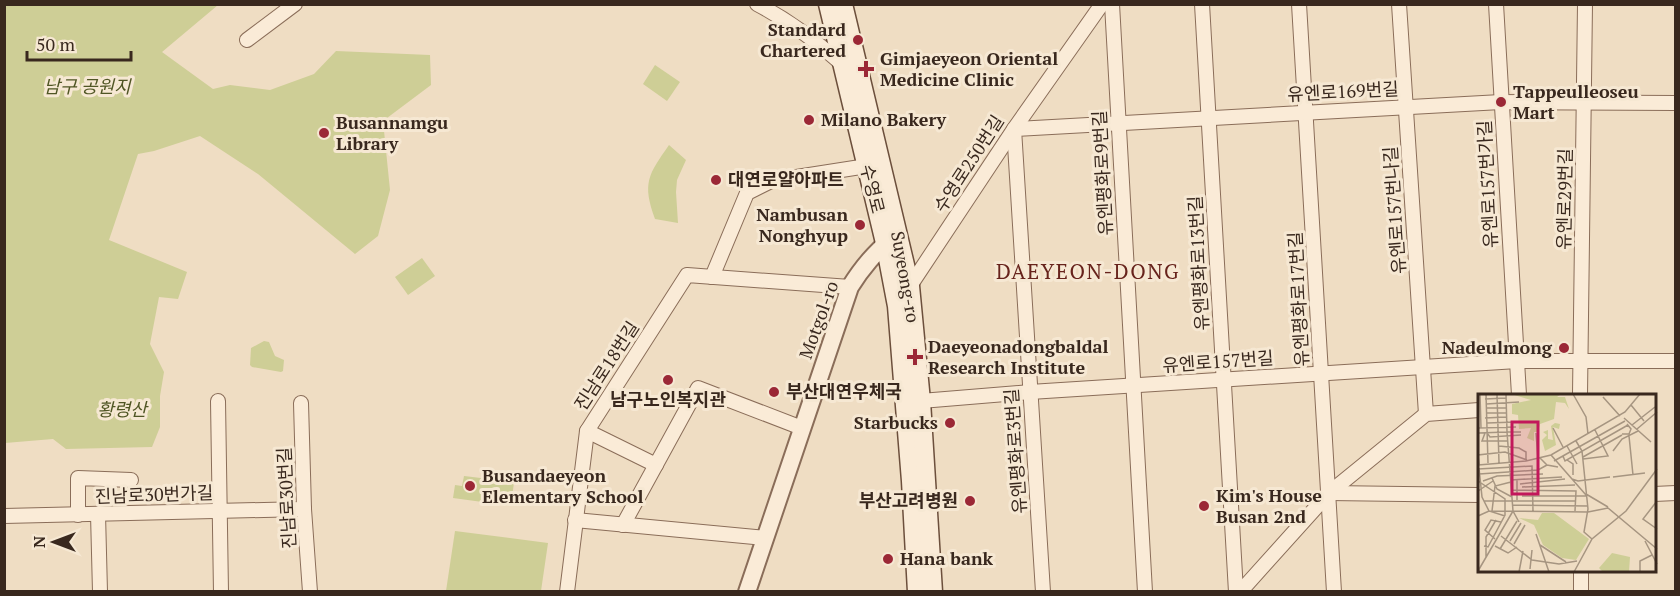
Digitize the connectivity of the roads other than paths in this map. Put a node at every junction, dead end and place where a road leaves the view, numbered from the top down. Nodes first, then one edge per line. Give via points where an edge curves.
1 (295, 4) edge
2 (757, 4) edge
3 (828, 4) edge
4 (843, 4) edge
5 (1102, 4) edge
6 (1112, 4) edge
7 (1202, 4) edge
8 (1299, 4) edge
9 (1399, 4) edge
10 (1496, 4) edge
11 (1585, 4) edge
12 (247, 40) dead end
13 (842, 64) junction
14 (1501, 102) junction
15 (1585, 102) junction
16 (1676, 103) edge
17 (1406, 107) junction
18 (1306, 112) junction
19 (1208, 118) junction
20 (1118, 123) junction
21 (1014, 129) junction
22 (867, 166) junction
23 (892, 238) junction
24 (712, 278) junction
25 (910, 286) junction
26 (850, 287) junction
27 (1517, 361) junction
28 (1580, 361) junction
29 (1676, 361) edge
30 (1423, 367) junction
31 (1321, 374) junction
32 (1224, 380) junction
33 (1133, 385) junction
34 (1030, 392) junction
35 (1519, 394) edge
36 (1581, 394) edge
37 (218, 401) dead end
38 (921, 401) junction
39 (301, 403) dead end
40 (1478, 410) edge
41 (1426, 414) junction
42 (802, 428) junction
43 (587, 430) junction
44 (656, 465) junction
45 (131, 480) dead end
46 (1329, 493) junction
47 (1676, 493) edge
48 (1656, 494) edge
49 (1478, 495) edge
50 (304, 508) junction
51 (220, 511) junction
52 (98, 514) junction
53 (78, 515) junction
54 (4, 516) edge
55 (575, 520) junction
56 (623, 525) junction
57 (765, 538) junction
58 (1581, 572) edge
59 (100, 591) edge
60 (221, 591) edge
61 (310, 591) edge
62 (567, 591) edge
63 (747, 591) edge
64 (918, 591) edge
65 (933, 591) edge
66 (1043, 591) edge
67 (1145, 591) edge
68 (1238, 591) edge
69 (1334, 591) edge
70 (1581, 591) edge

1 - 12 street
2 - 13 street via 809,35
3 - 13 main road, 수영로
4 - 23 main road, Suyeong-ro
5 - 21 street, 수영로250번길
6 - 20 street, 유엔평화로9번길
7 - 19 street, 유엔평화로13번길
8 - 18 street, 유엔평화로17번길
9 - 17 street, 유엔로157번나길
10 - 14 street, 유엔로157번가길
11 - 15 street, 유엔로29번길
13 - 22 main road, 수영로
14 - 15 street, 유엔로169번길
14 - 17 street, 유엔로169번길
14 - 27 street, 유엔로157번가길
15 - 16 street, 유엔로169번길
15 - 28 street, 유엔로29번길
17 - 18 street, 유엔로169번길
17 - 30 street, 유엔로157번나길
18 - 19 street, 유엔로169번길
18 - 31 street, 유엔평화로17번길
19 - 20 street, 유엔로169번길
19 - 32 street, 유엔평화로13번길
20 - 21 street, 유엔로169번길
20 - 33 street, 유엔평화로9번길
21 - 25 street, 수영로250번길
21 - 34 street, 유엔평화로3번길
22 - 23 main road, 수영로
22 - 24 street via 771,181 747,193
23 - 25 main road, Suyeong-ro
23 - 26 street, Motgol-ro via 875,252
23 - 64 main road, 수영로
24 - 26 street
24 - 43 street, 진남로18번길 via 687,275
25 - 38 main road, Suyeong-ro
26 - 42 street, Motgol-ro
27 - 28 street, 유엔로157번길
27 - 30 street, 유엔로157번길
27 - 35 street
28 - 29 street, 유엔로157번길
28 - 36 street, 유엔로29번길
30 - 31 street, 유엔로157번길
30 - 41 street, 유엔로157번나길
31 - 32 street, 유엔로157번길
31 - 46 street, 유엔평화로17번길
32 - 33 street, 유엔로157번길
32 - 68 street, 유엔평화로13번길
33 - 34 street, 유엔로157번길
33 - 67 street, 유엔평화로9번길
34 - 38 street, 유엔로157번길
34 - 66 street, 유엔평화로3번길
37 - 51 street
38 - 65 main road, Suyeong-ro
39 - 50 street, 진남로30번길
40 - 41 street
41 - 46 street
42 - 44 street via 698,388
42 - 57 street, Motgol-ro
43 - 44 street
43 - 55 street, 진남로18번길
44 - 56 street
45 - 53 street via 78,478
46 - 49 street
46 - 68 street
46 - 69 street, 유엔평화로17번길
47 - 48 street
50 - 51 street, 진남로30번가길
50 - 61 street, 진남로30번길
51 - 52 street, 진남로30번가길
51 - 60 street
52 - 53 street, 진남로30번가길
52 - 59 street
53 - 54 street, 진남로30번가길
55 - 56 street
55 - 62 street, 진남로18번길
56 - 57 street
57 - 63 street, Motgol-ro
58 - 70 street

